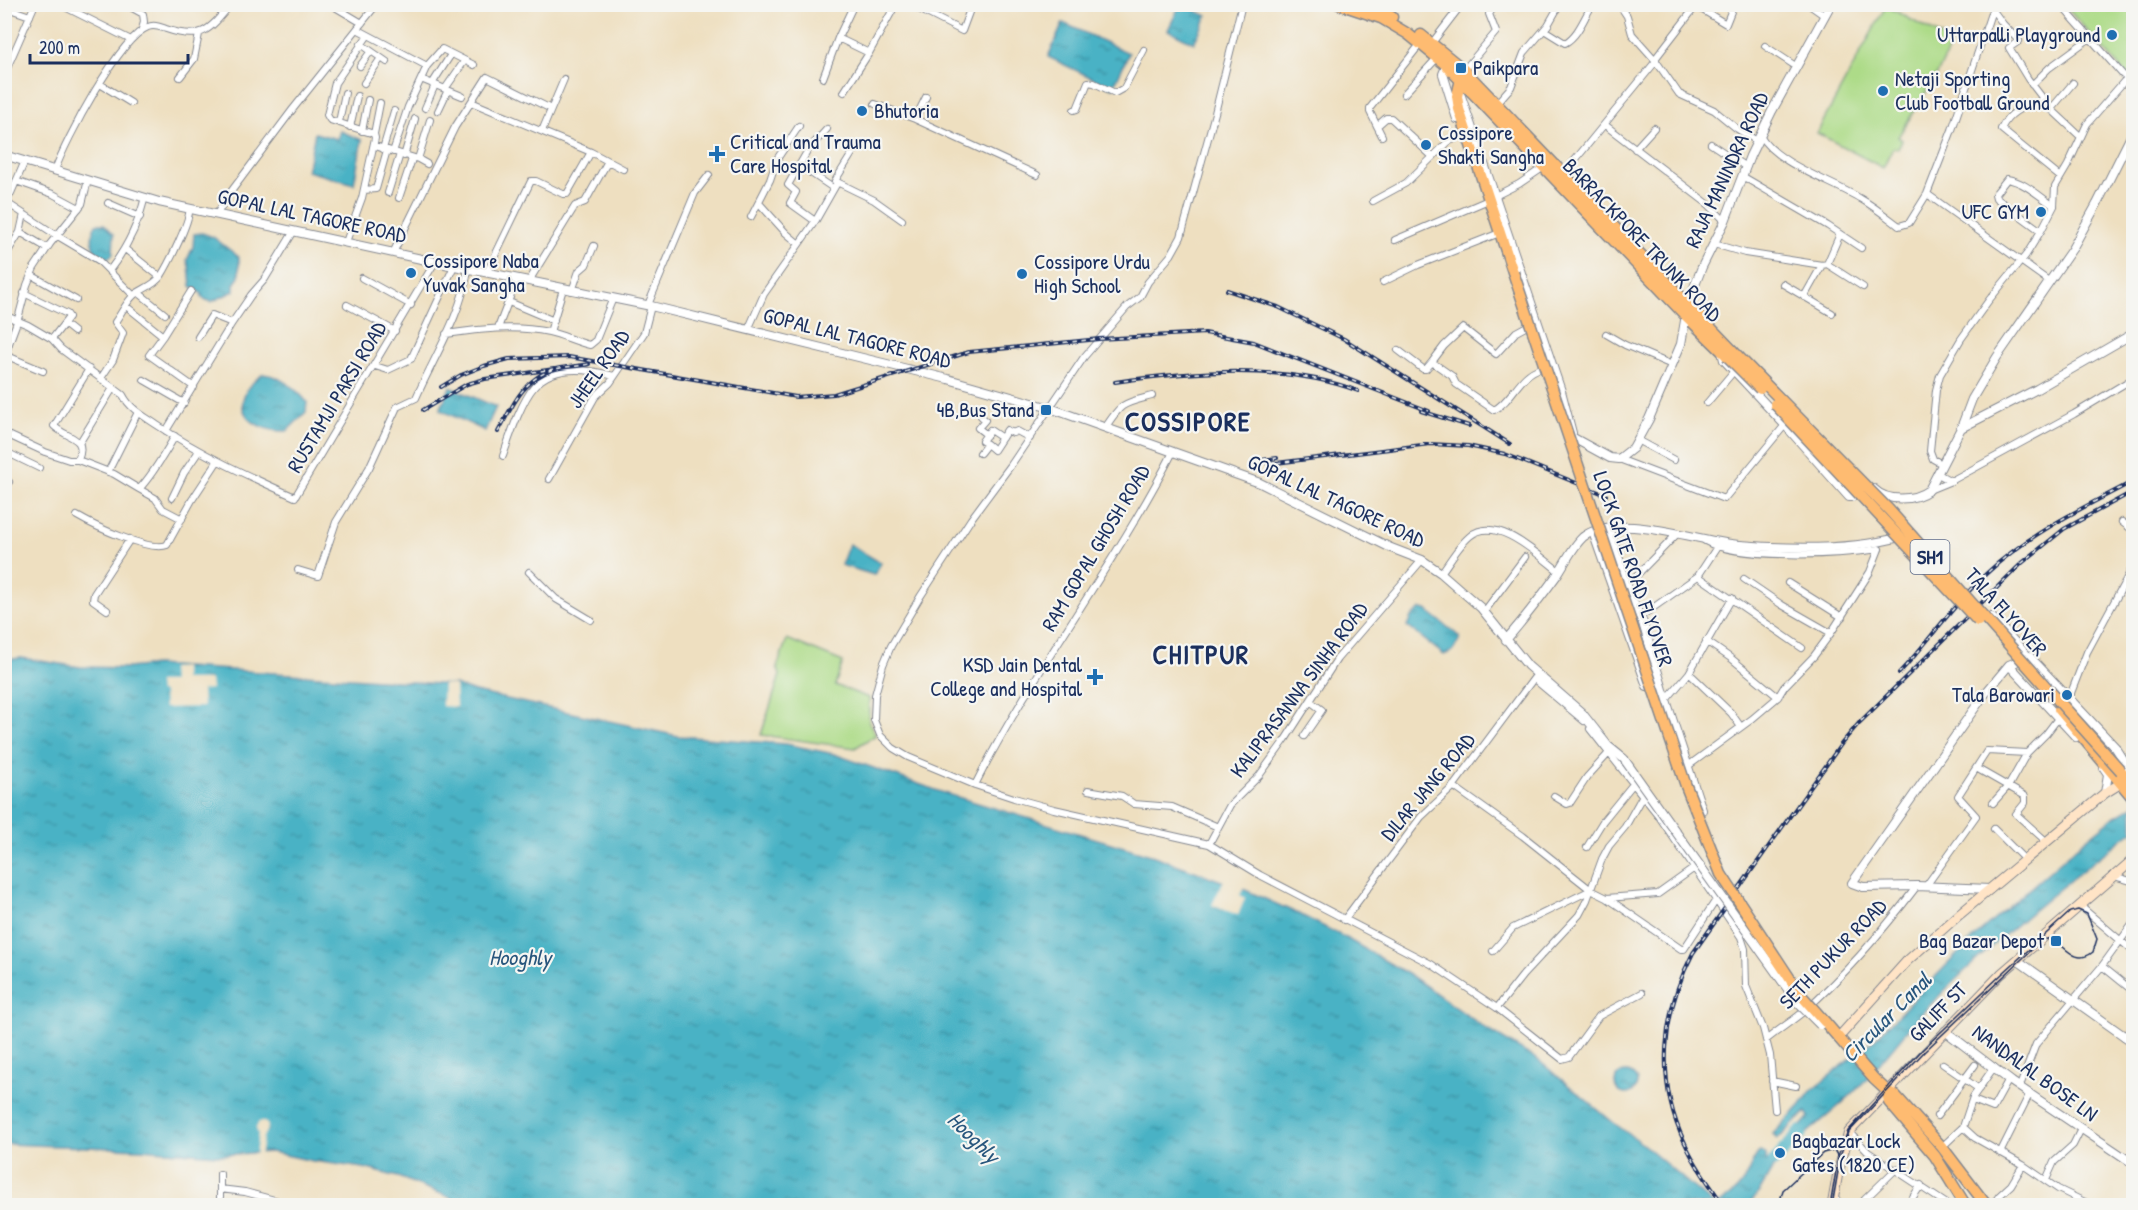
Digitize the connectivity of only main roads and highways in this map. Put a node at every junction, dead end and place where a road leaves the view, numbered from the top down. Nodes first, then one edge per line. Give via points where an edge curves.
1 (1339, 4) edge
2 (1366, 7) edge
3 (1461, 79) junction
4 (1560, 177) junction
5 (1727, 351) junction
6 (2126, 777) edge
7 (2133, 799) edge
8 (2133, 859) edge
9 (1836, 1036) junction
10 (1887, 1091) junction
11 (1833, 1202) edge
12 (1966, 1206) edge
13 (1987, 1206) edge

1 - 2 main road, BARRACKPORE TRUNK ROAD / SH1
2 - 3 main road, BARRACKPORE TRUNK ROAD / SH1 via 1426,43
3 - 4 main road, BARRACKPORE TRUNK ROAD / SH1 via 1544,167
3 - 4 main road, BARRACKPORE TRUNK ROAD / SH1 via 1496,104
3 - 9 main road, LOCK GATE ROAD FLYOVER, bridge via 1457,101 1575,460 1714,860 1800,994
4 - 5 main road, BARRACKPORE TRUNK ROAD / SH1 via 1688,303
4 - 5 main road, BARRACKPORE TRUNK ROAD / SH1 via 1686,316
5 - 6 main road, TALA FLYOVER / SH1, bridge via 2059,713
5 - 6 main road, TALA FLYOVER / SH1, bridge via 1889,510
6 - 7 main road, SH1
6 - 9 main road via 1907,962
8 - 10 main road, GALIFF ST via 2017,960
9 - 10 main road, LOCK GATE ROAD FLYOVER
10 - 11 main road, GALIFF ST via 1849,1132
10 - 12 main road via 1889,1102 1935,1156
10 - 13 main road, LOCK GATE ROAD FLYOVER via 1896,1096 1942,1148

